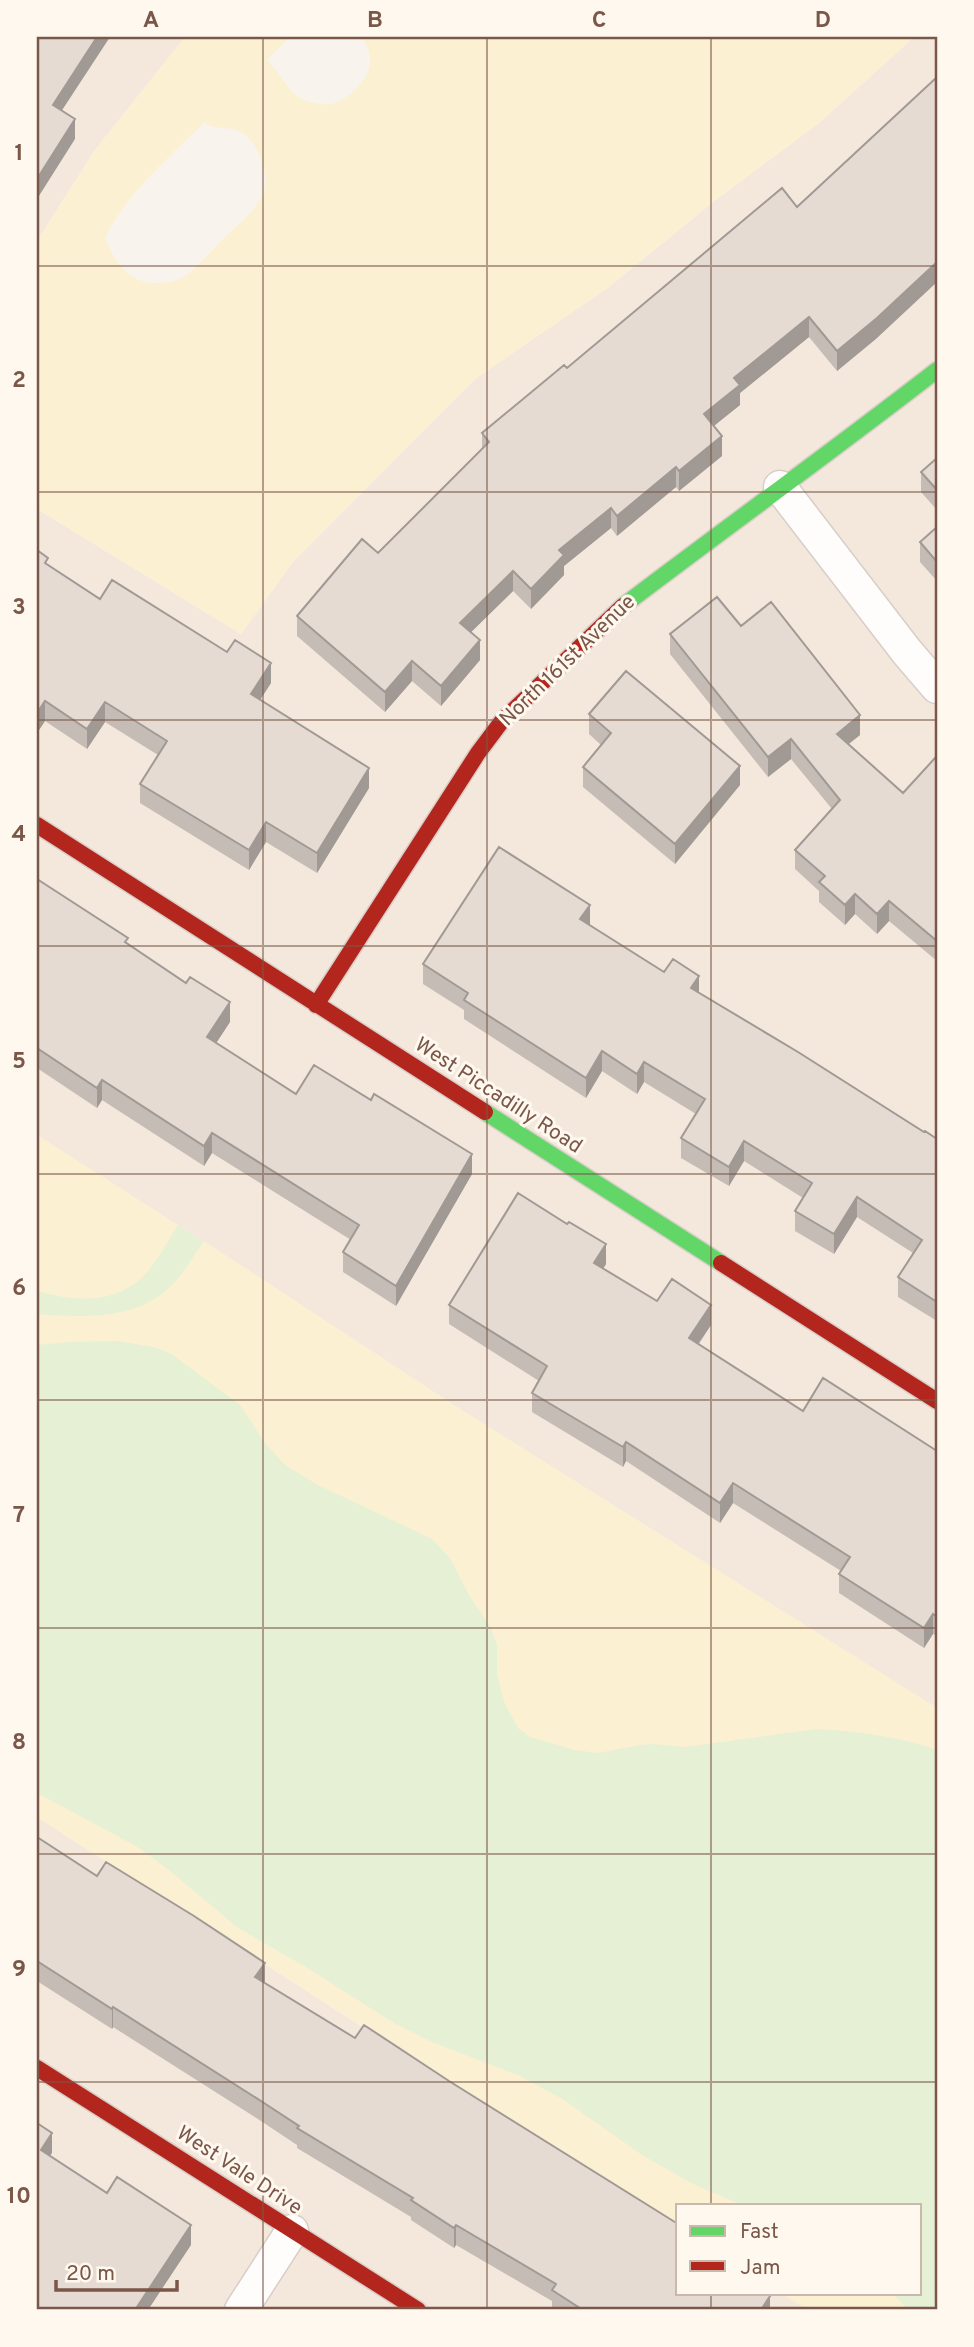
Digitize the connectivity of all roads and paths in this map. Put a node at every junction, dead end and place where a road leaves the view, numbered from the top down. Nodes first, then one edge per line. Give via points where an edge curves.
1 (937, 370) edge
2 (780, 487) junction
3 (937, 687) edge
4 (37, 825) edge
5 (316, 1005) junction
6 (937, 1401) edge
7 (37, 2067) edge
8 (292, 2231) junction
9 (241, 2310) edge
10 (418, 2310) edge

1 - 2 street, North 161st Avenue
2 - 3 street
2 - 5 street, North 161st Avenue via 617,610 502,721
4 - 5 street, West Piccadilly Road
5 - 6 street, West Piccadilly Road
7 - 8 street, West Vale Drive
8 - 9 street
8 - 10 street, West Vale Drive

